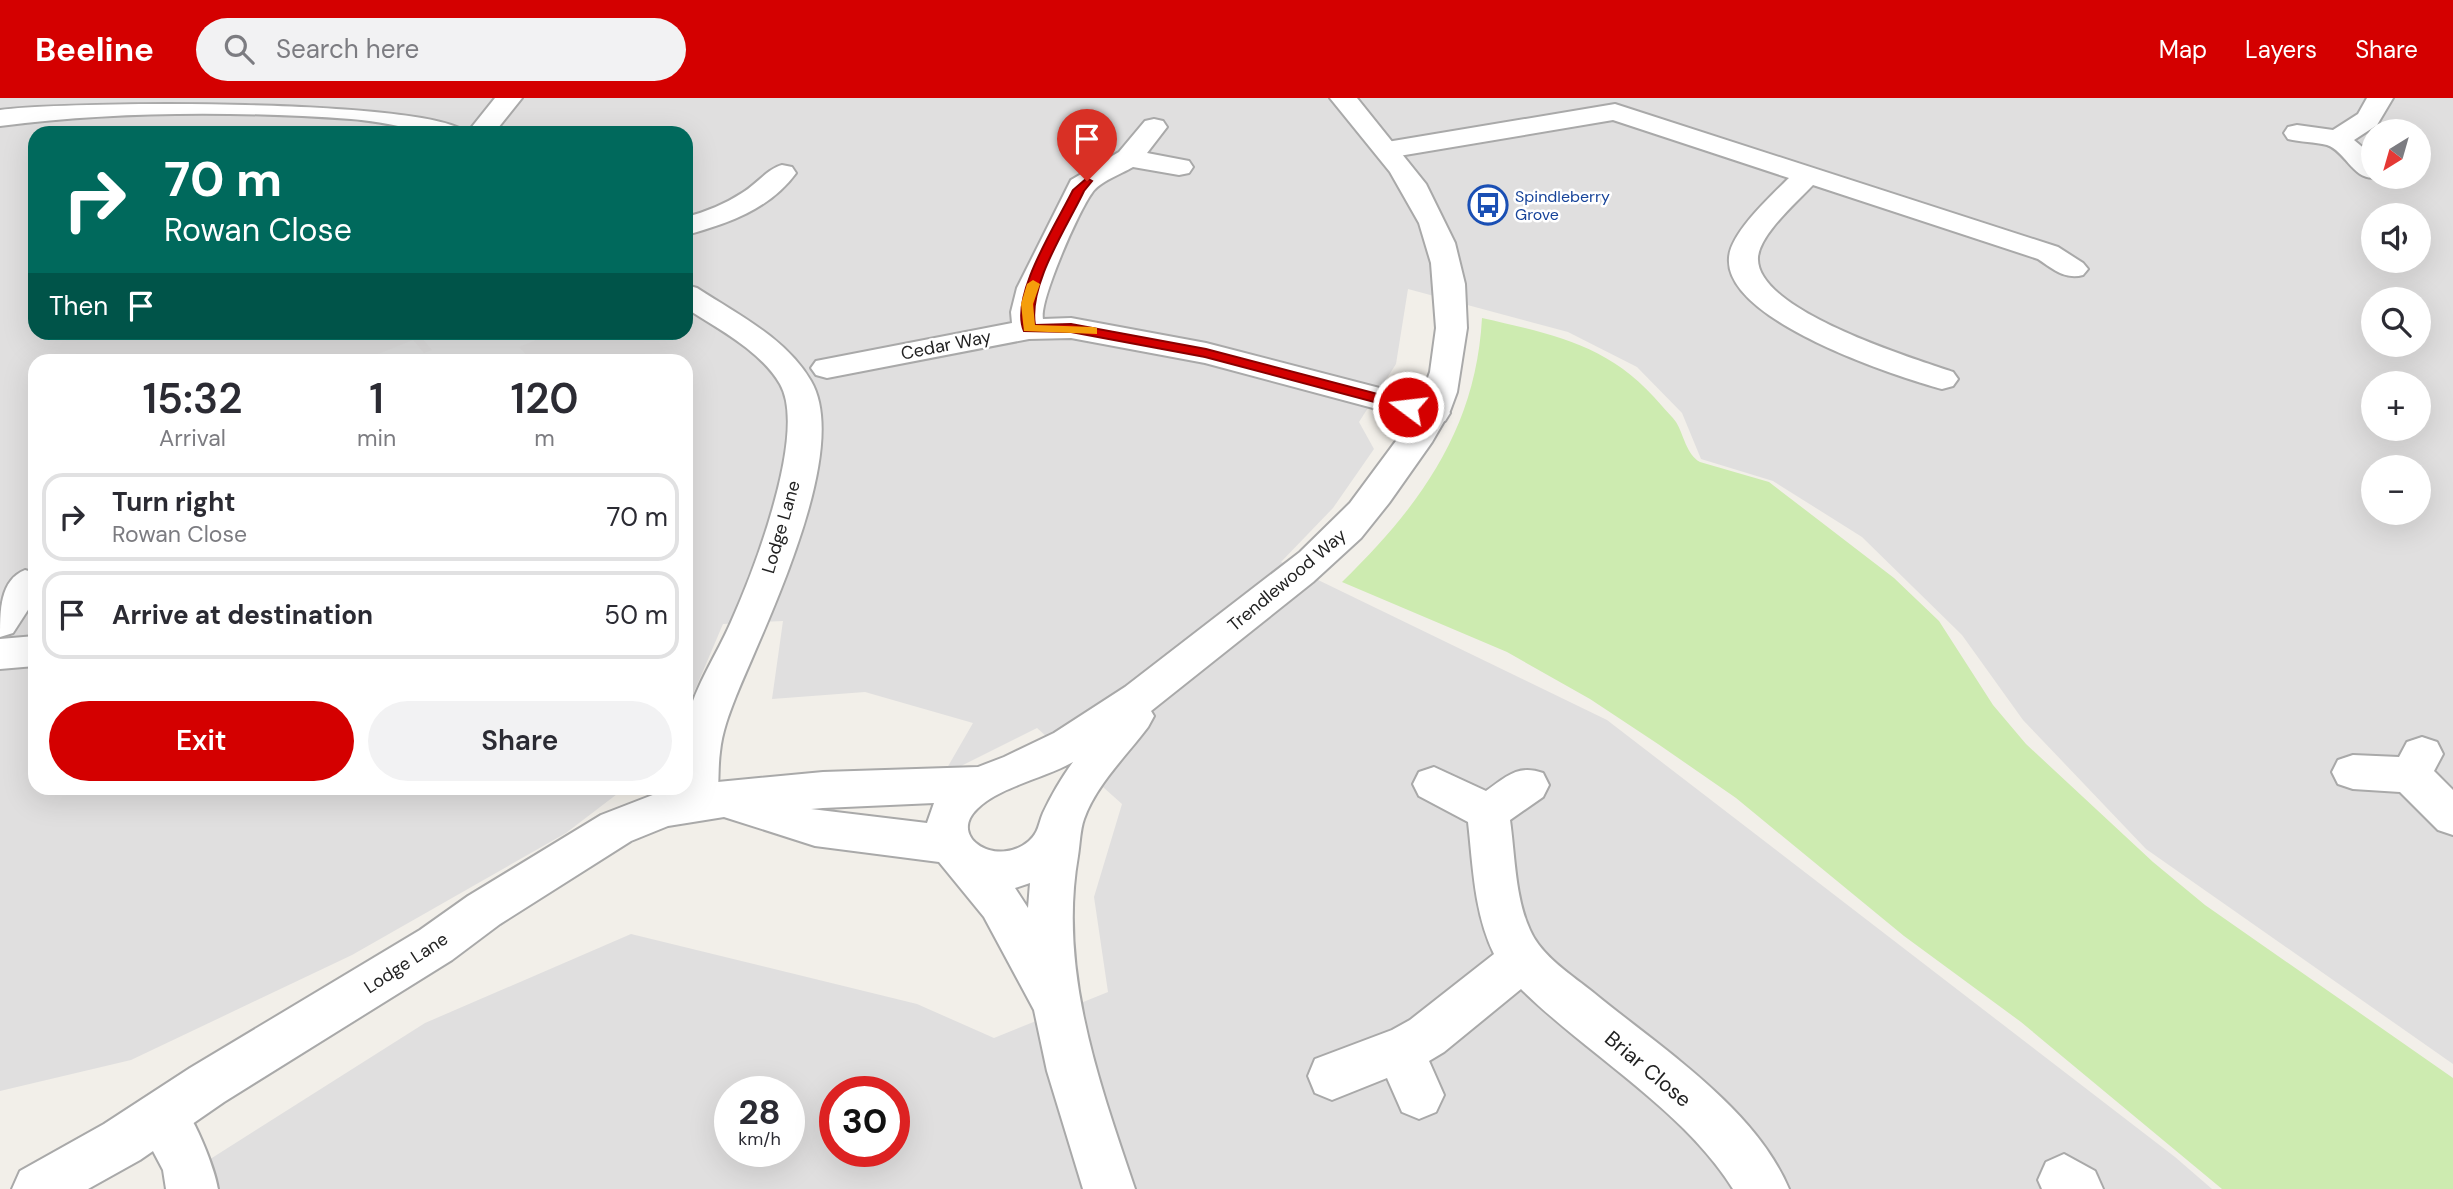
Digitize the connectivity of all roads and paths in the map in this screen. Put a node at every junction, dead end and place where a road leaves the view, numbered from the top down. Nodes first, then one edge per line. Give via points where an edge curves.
1 (509, 98) edge
2 (1343, 98) edge
3 (2380, 98) edge
4 (311, 104) edge
5 (1624, 106) edge
6 (0, 118) edge
7 (289, 126) edge
8 (437, 126) edge
9 (486, 126) edge
10 (1154, 127) dead end
11 (2297, 133) dead end
12 (2338, 139) junction
13 (1387, 150) junction
14 (1129, 158) junction
15 (2361, 160) edge
16 (1179, 167) dead end
17 (782, 173) dead end
18 (1808, 174) junction
19 (693, 224) edge
20 (2073, 269) dead end
21 (693, 299) edge
22 (1029, 329) junction
23 (827, 368) dead end
24 (1920, 380) dead end
25 (1433, 413) junction
26 (25, 584) dead end
27 (0, 623) edge
28 (28, 651) edge
29 (0, 654) edge
30 (1170, 678) junction
31 (2353, 772) dead end
32 (990, 780) junction
33 (1434, 784) dead end
34 (1528, 785) dead end
35 (711, 802) junction
36 (1488, 812) junction
37 (2453, 817) edge
38 (1061, 827) junction
39 (959, 854) junction
40 (1521, 958) junction
41 (1057, 1006) junction
42 (1400, 1050) junction
43 (1332, 1076) dead end
44 (1419, 1095) dead end
45 (141, 1129) junction
46 (37, 1189) edge
47 (69, 1189) edge
48 (192, 1189) edge
49 (1109, 1189) edge
50 (1763, 1189) edge

1 - 9 street
2 - 13 street, Trendlewood Way
3 - 12 street via 2368,119
4 - 6 street via 129,108
4 - 7 street
4 - 8 street
5 - 13 street
5 - 18 street
10 - 14 street
11 - 12 street
12 - 15 street
13 - 25 street, Trendlewood Way via 1429,214 1447,273 1448,350
14 - 16 street
14 - 22 street via 1081,186 1031,288 1026,312
17 - 19 street via 752,188 722,214
18 - 20 street via 2054,244
18 - 24 street via 1754,236 1743,259 1747,274 1767,301 1792,320
21 - 35 street, Lodge Lane via 775,358 792,377 805,407 794,486 763,592 703,730 697,767
22 - 23 street, Cedar Way
22 - 25 street, Cedar Way via 1083,330 1206,353
25 - 30 street, Trendlewood Way via 1349,527
26 - 27 street
28 - 29 street
30 - 32 street via 1065,747
30 - 38 street via 1085,778
31 - 37 street via 2416,765
32 - 35 street
32 - 38 street via 1033,779 1050,789 1059,801
32 - 39 street via 965,793 951,811 948,825
33 - 36 street
34 - 36 street
35 - 39 street via 815,828
35 - 45 street, Lodge Lane via 663,809 616,828
36 - 40 street, Briar Close via 1499,902 1509,938
38 - 39 street via 1049,851 1020,869 983,870
38 - 41 street via 1050,922
39 - 41 street via 992,891
40 - 42 street via 1427,1036
40 - 50 street, Briar Close via 1688,1101 1739,1152
41 - 49 street via 1071,1071
42 - 43 street
42 - 44 street
45 - 46 street, Lodge Lane
45 - 47 street, Lodge Lane
45 - 48 street via 184,1159

